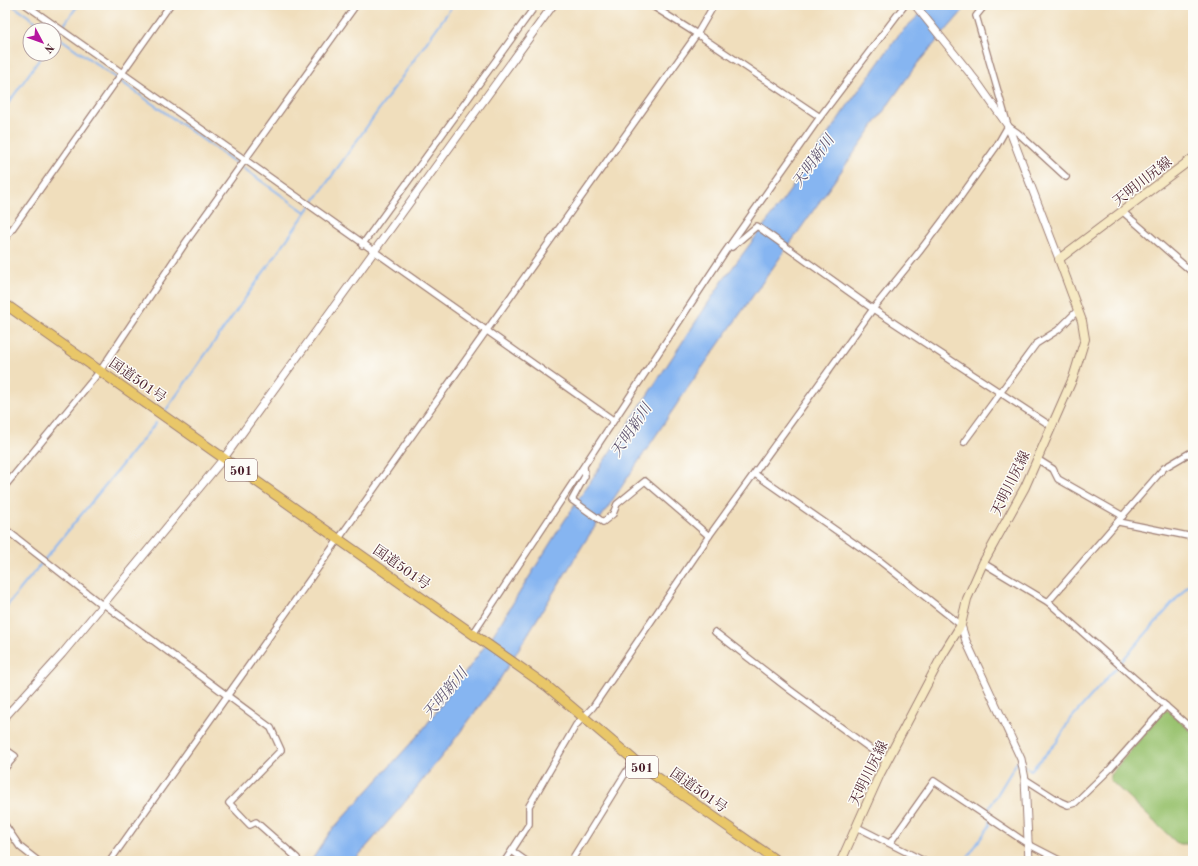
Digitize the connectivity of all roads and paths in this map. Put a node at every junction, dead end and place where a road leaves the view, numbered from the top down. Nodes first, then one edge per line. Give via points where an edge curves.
1 (26, 5) edge
2 (170, 5) edge
3 (356, 5) edge
4 (536, 5) edge
5 (553, 5) edge
6 (651, 5) edge
7 (714, 5) edge
8 (903, 5) edge
9 (985, 5) edge
10 (916, 6) edge
11 (697, 34) junction
12 (122, 73) junction
13 (820, 117) junction
14 (1008, 126) junction
15 (1193, 158) edge
16 (245, 162) junction
17 (1066, 177) dead end
18 (1123, 212) junction
19 (5, 239) edge
20 (362, 245) junction
21 (375, 251) junction
22 (725, 252) junction
23 (1059, 259) junction
24 (1193, 273) edge
25 (5, 304) edge
26 (873, 309) junction
27 (1078, 310) junction
28 (485, 330) junction
29 (100, 371) junction
30 (1000, 393) junction
31 (613, 420) junction
32 (1051, 426) junction
33 (964, 442) dead end
34 (1193, 451) edge
35 (224, 458) junction
36 (1037, 459) junction
37 (584, 467) junction
38 (755, 474) junction
39 (5, 486) edge
40 (1122, 516) junction
41 (1119, 522) junction
42 (5, 529) edge
43 (709, 536) junction
44 (1193, 538) edge
45 (338, 539) junction
46 (984, 563) junction
47 (1048, 602) junction
48 (102, 605) junction
49 (961, 625) junction
50 (715, 632) dead end
51 (474, 636) junction
52 (228, 696) junction
53 (1166, 706) junction
54 (5, 717) edge
55 (583, 717) junction
56 (1192, 726) edge
57 (5, 749) edge
58 (633, 761) junction
59 (888, 761) junction
60 (5, 768) edge
61 (1025, 779) junction
62 (5, 825) edge
63 (857, 827) junction
64 (890, 843) junction
65 (1028, 844) junction
66 (512, 851) junction
67 (38, 861) edge
68 (110, 861) edge
69 (294, 861) edge
70 (505, 861) edge
71 (526, 861) edge
72 (571, 861) edge
73 (777, 861) edge
74 (841, 861) edge
75 (924, 861) edge
76 (1029, 861) edge
77 (1061, 861) edge

1 - 12 street
2 - 12 street
3 - 16 street
4 - 20 street
5 - 21 street
6 - 11 street
7 - 11 street
8 - 13 street
9 - 14 street via 976,19
10 - 14 street via 980,86
11 - 13 street
11 - 28 street
12 - 16 street
12 - 19 street
13 - 22 street
14 - 17 street
14 - 23 street
14 - 26 street via 959,199
15 - 18 main road, 天明川尻線
16 - 20 street
16 - 29 street via 186,242
18 - 23 main road, 天明川尻線
18 - 24 street
20 - 21 street
21 - 28 street
21 - 35 street
22 - 26 street via 757,226
22 - 31 street
23 - 27 main road, 天明川尻線
25 - 29 highway, 国道501号 / 501
26 - 30 street
26 - 38 street
27 - 30 street via 1058,330 1036,344
27 - 32 main road, 天明川尻線 via 1085,339 1073,378
28 - 31 street
28 - 45 street
29 - 35 highway, 国道501号 / 501
29 - 39 street
30 - 32 street
30 - 33 street
31 - 37 street
32 - 36 main road, 天明川尻線
34 - 40 street via 1164,468
35 - 45 highway, 国道501号 / 501
35 - 48 street
36 - 40 street via 1054,469 1058,479
36 - 46 main road, 天明川尻線 via 1025,487
37 - 43 street via 585,476 572,500 603,522 613,514 618,504 645,481
37 - 51 street
38 - 43 street
38 - 49 street via 880,561
40 - 41 street
41 - 44 street
41 - 47 street
42 - 48 street
43 - 55 street via 593,707
45 - 51 highway, 国道501号 / 501
45 - 52 street
46 - 47 street
46 - 49 main road, 天明川尻線 via 967,599
47 - 53 street
48 - 52 street
48 - 54 street
49 - 59 main road, 天明川尻線 via 943,654
49 - 61 street via 1018,751
50 - 59 street
51 - 55 highway, 国道501号 / 501 via 548,687
52 - 68 street
52 - 69 street via 271,728 280,750 229,803 250,825 256,822 297,858
53 - 56 street
53 - 61 street via 1110,769 1075,803 1061,802
55 - 58 highway, 国道501号 / 501
55 - 66 street via 530,806 529,824
57 - 60 street via 15,756
58 - 72 street
58 - 73 highway, 国道501号 / 501
59 - 63 main road, 天明川尻線
61 - 65 street
62 - 67 street via 20,847
63 - 64 street
63 - 74 main road, 天明川尻線
64 - 65 street via 934,782
64 - 75 street
65 - 76 street
65 - 77 street
66 - 70 street
66 - 71 street

